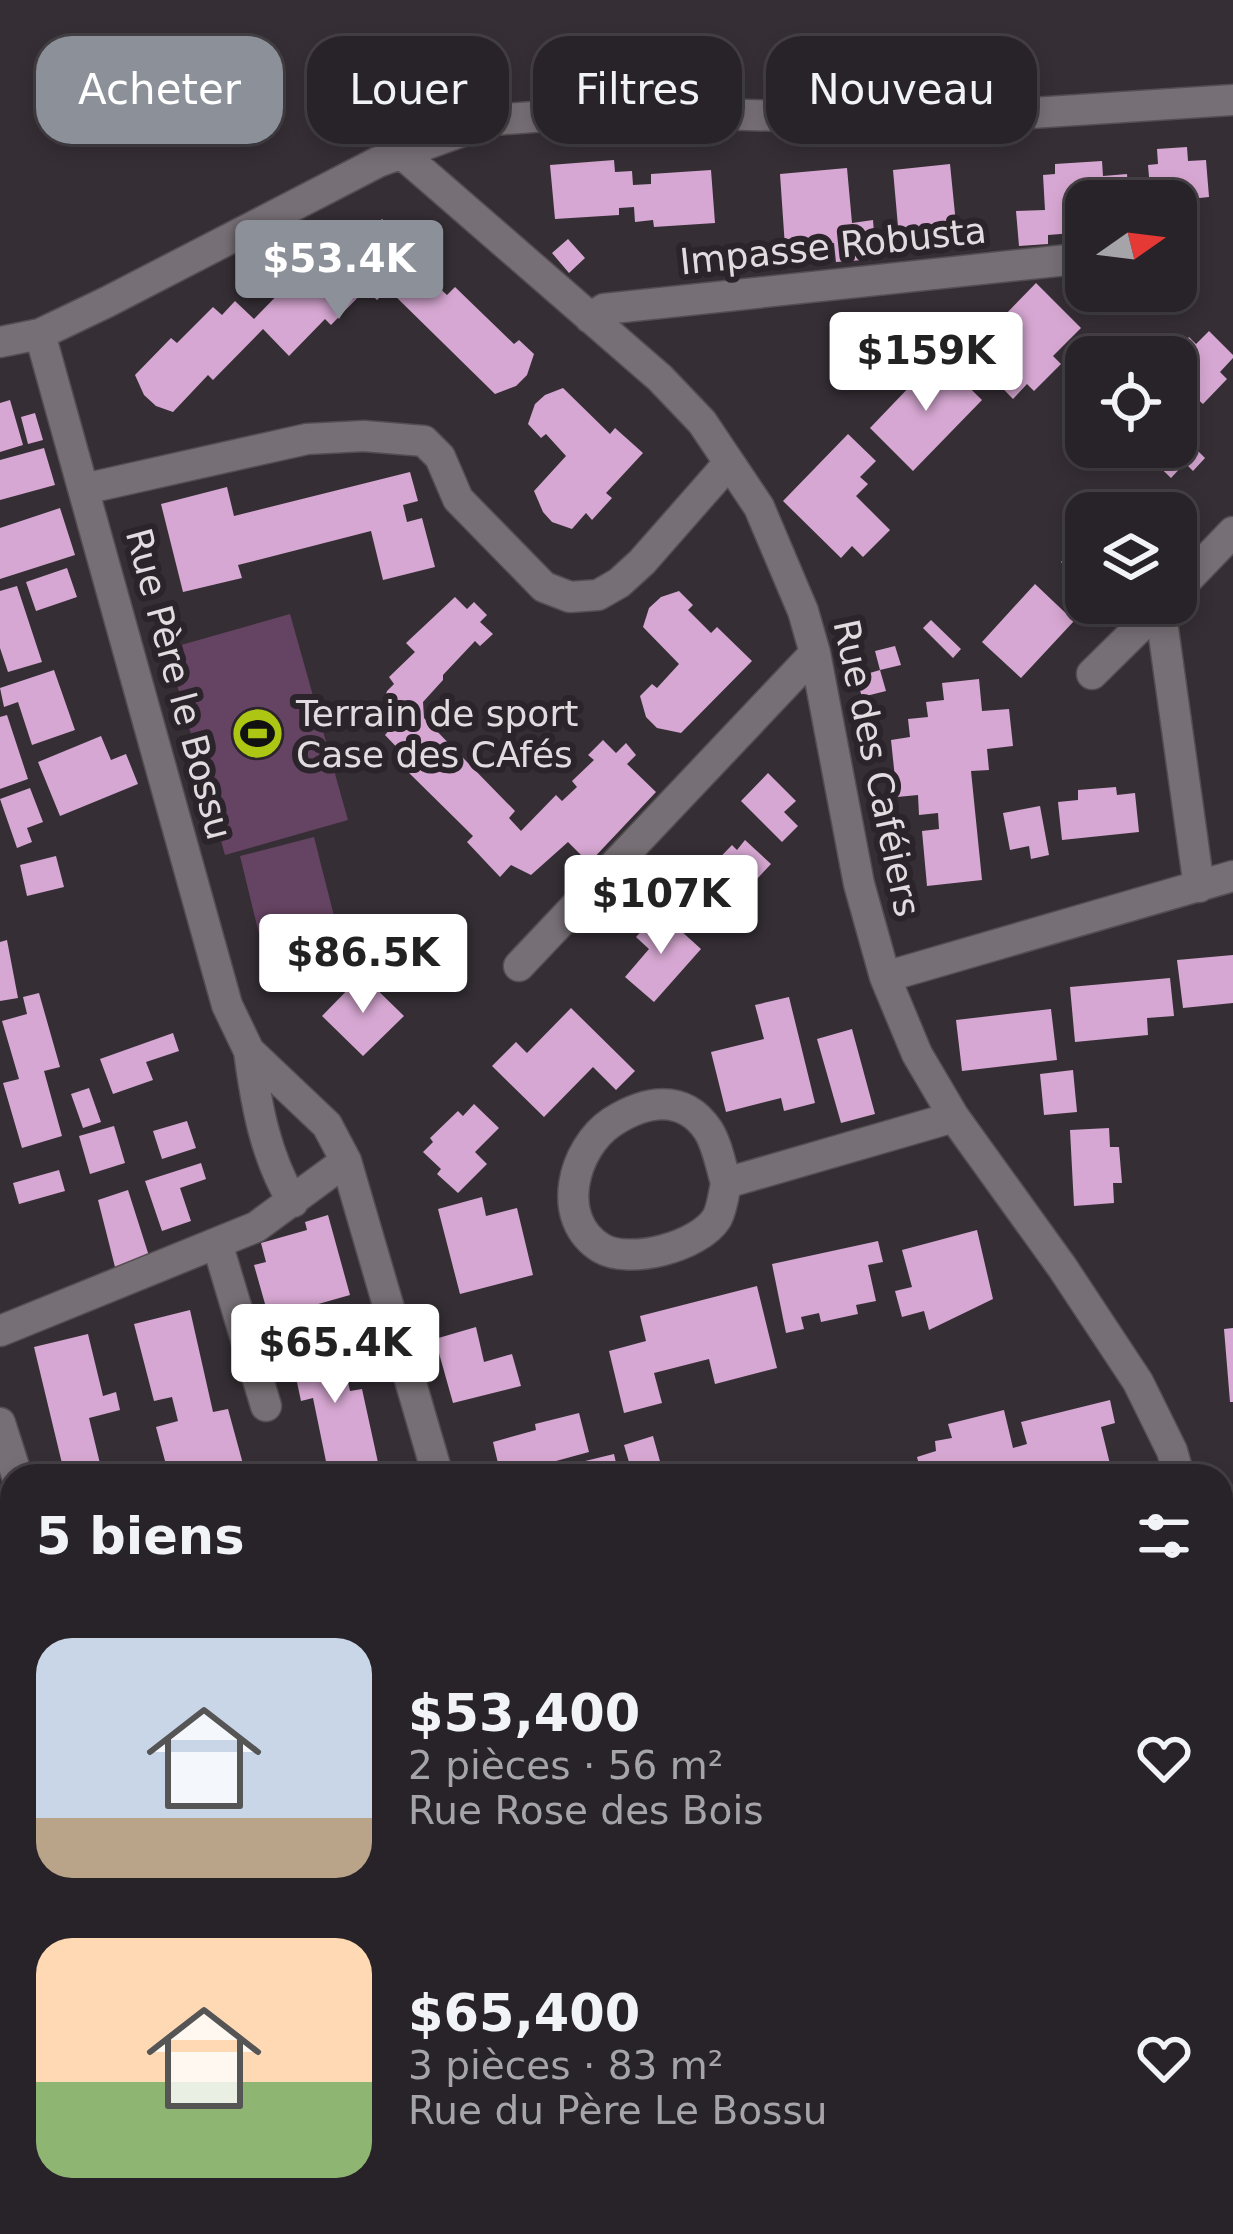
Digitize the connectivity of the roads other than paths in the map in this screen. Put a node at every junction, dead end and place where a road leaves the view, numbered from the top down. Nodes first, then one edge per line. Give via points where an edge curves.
1 (1233, 100) edge
2 (401, 153) junction
3 (1065, 260) edge
4 (590, 318) junction
5 (40, 334) junction
6 (0, 342) edge
7 (729, 463) junction
8 (85, 489) junction
9 (1233, 532) edge
10 (1197, 569) edge
11 (1143, 624) edge
12 (1170, 624) edge
13 (815, 653) junction
14 (1092, 674) dead end
15 (1233, 876) edge
16 (1199, 887) junction
17 (519, 966) dead end
18 (885, 977) junction
19 (249, 1051) junction
20 (954, 1117) junction
21 (346, 1161) junction
22 (726, 1183) junction
23 (293, 1202) junction
24 (217, 1243) junction
25 (0, 1331) edge
26 (266, 1406) dead end
27 (0, 1423) edge
28 (12, 1464) edge
29 (434, 1464) edge
30 (1176, 1464) edge

1 - 2 street via 923,120 611,111 493,120
2 - 4 street, Rue des Caféiers
2 - 5 street
3 - 4 street, Impasse Robusta via 604,309
4 - 7 street, Rue des Caféiers via 660,378
5 - 6 street
5 - 8 street, Rue Père le Bossu
7 - 8 street via 619,583 570,597 544,587 458,499 424,441 307,439
7 - 13 street, Rue des Caféiers via 759,507
8 - 19 street, Rue Père le Bossu via 227,1005
9 - 10 street
11 - 14 street
12 - 16 street
13 - 17 street
13 - 18 street, Rue des Caféiers
15 - 16 street
16 - 18 street
18 - 20 street, Rue des Caféiers via 916,1054
19 - 21 street, Rue Père le Bossu via 327,1125
19 - 23 street, Rue Père le Bossu via 268,1145
20 - 22 street
20 - 30 street, Rue des Caféiers via 1138,1382
21 - 23 street
21 - 29 street, Rue Père le Bossu
22 - 22 street via 717,1218 695,1239 659,1251 620,1256 597,1246 574,1205 582,1157 602,1129 654,1103 686,1108 709,1132
23 - 24 street
24 - 25 street
24 - 26 street
27 - 28 street

